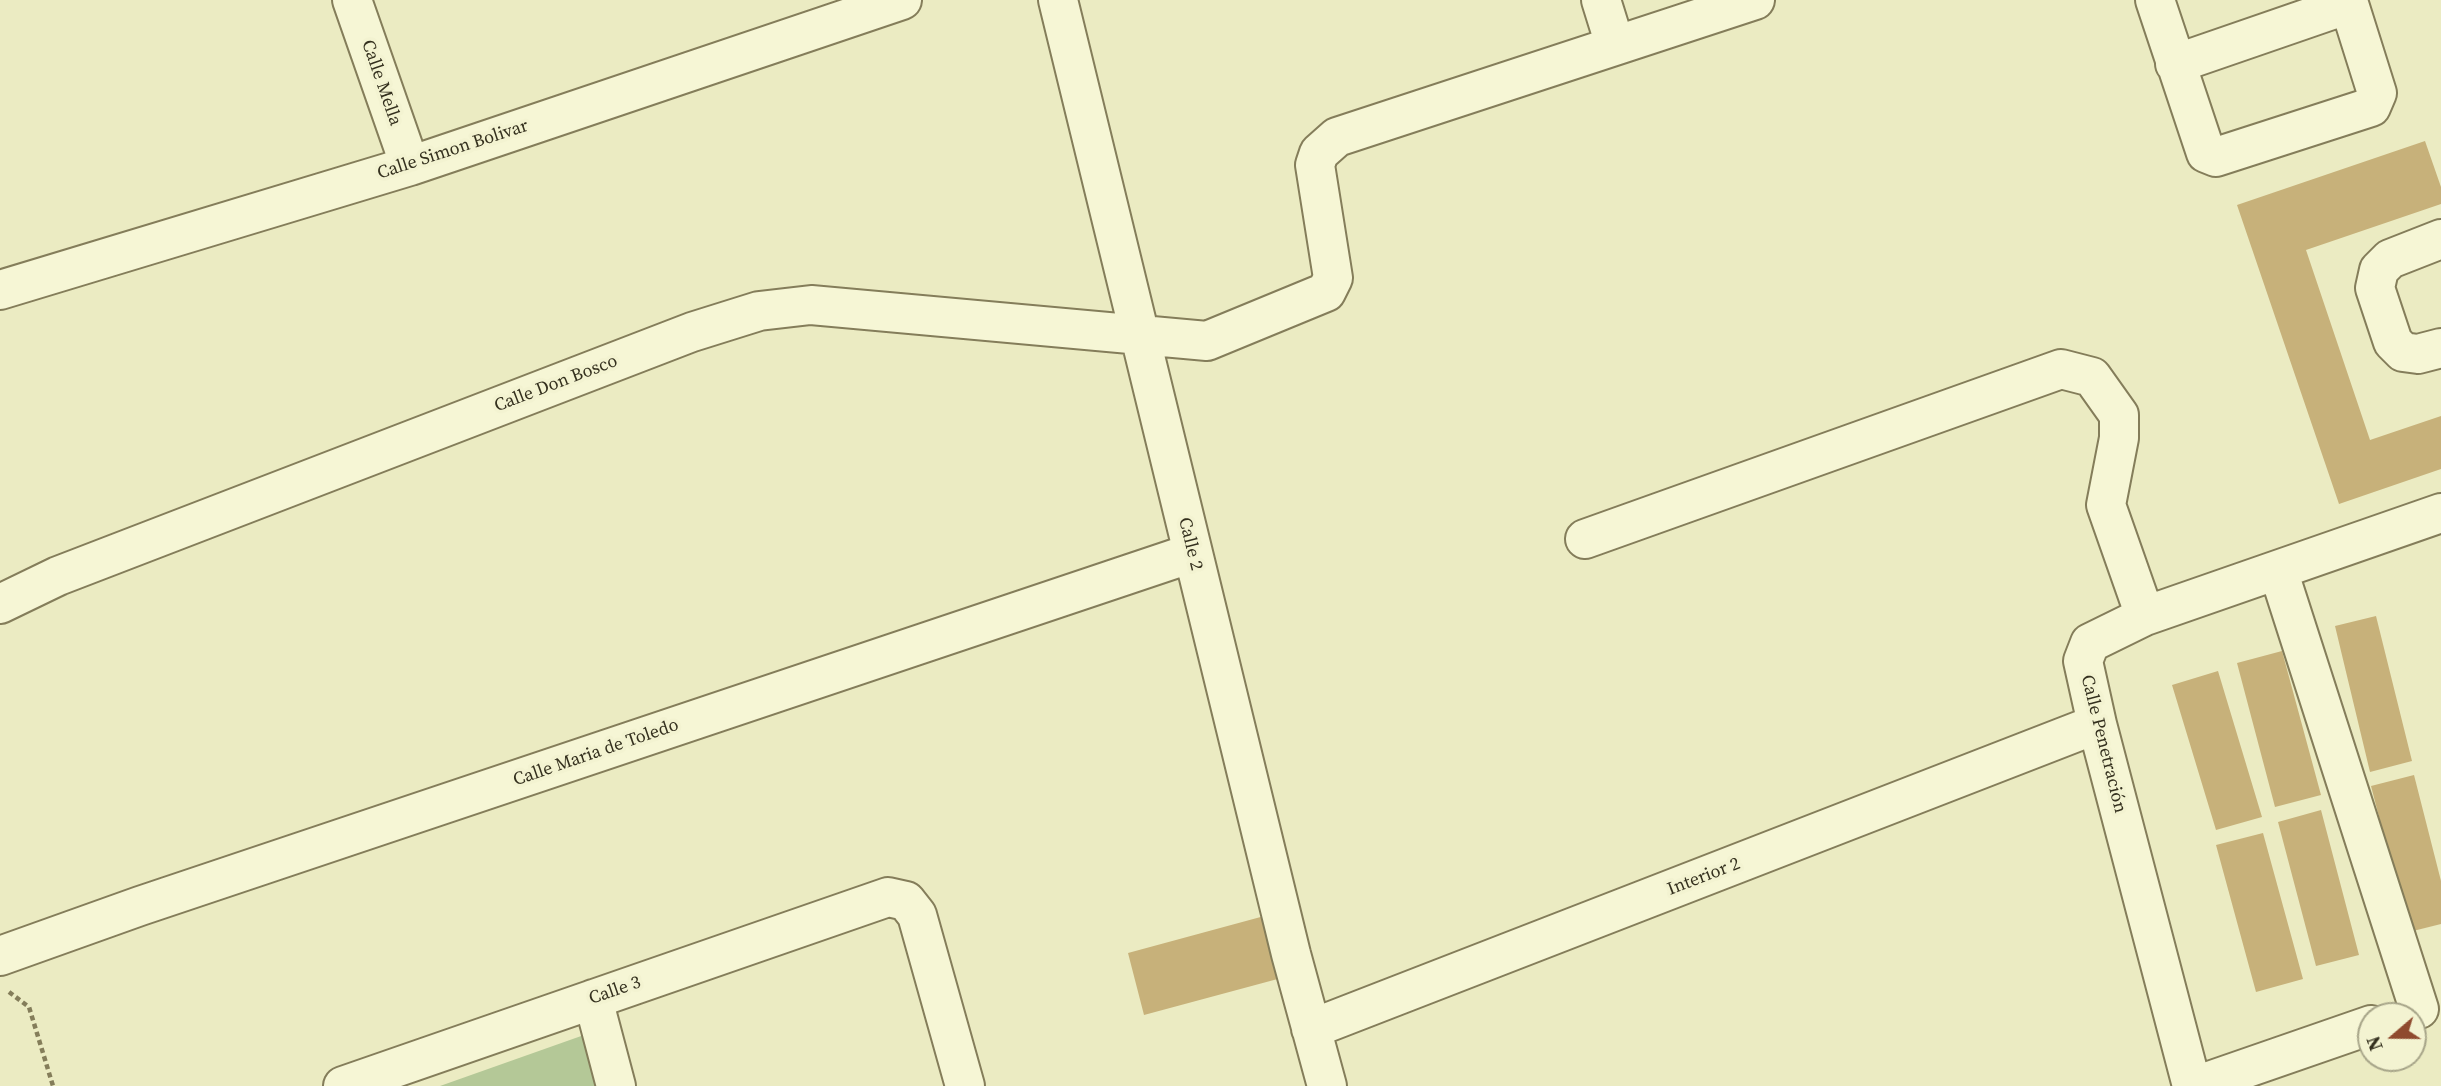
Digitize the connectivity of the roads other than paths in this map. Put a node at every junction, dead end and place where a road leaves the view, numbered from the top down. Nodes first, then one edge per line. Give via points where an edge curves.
1 (352, 0) edge
2 (902, 0) edge
3 (1058, 0) edge
4 (1601, 0) edge
5 (1755, 0) edge
6 (2155, 0) edge
7 (2348, 2) edge
8 (1709, 7) edge
9 (1615, 45) junction
10 (2175, 64) junction
11 (410, 166) junction
12 (2441, 239) edge
13 (0, 290) edge
14 (1139, 337) junction
15 (2441, 348) edge
16 (2441, 513) edge
17 (1585, 539) dead end
18 (1192, 552) junction
19 (2278, 570) junction
20 (0, 604) edge
21 (2145, 616) junction
22 (2097, 724) junction
23 (3, 969) edge
24 (593, 999) junction
25 (2417, 1002) edge
26 (1311, 1028) junction
27 (2357, 1030) edge
28 (343, 1086) edge
29 (616, 1086) edge
30 (965, 1086) edge
31 (1327, 1086) edge
32 (2194, 1086) edge

1 - 11 street, Calle Mella
2 - 11 street, Calle Simon Bolivar
3 - 14 street, Calle 2
4 - 9 street
5 - 8 street, Calle Don Bosco
6 - 10 street
7 - 10 street
7 - 10 street via 2377,93 2371,107 2216,157 2206,153
8 - 9 street, Calle Don Bosco
9 - 14 street, Calle Don Bosco via 1337,137 1319,153 1315,165 1333,278 1326,292 1207,341
11 - 13 street, Calle Simon Bolivar
12 - 15 street via 2390,259 2379,270 2375,288 2393,342 2403,352 2418,355
14 - 18 street, Calle 2
14 - 20 street, Calle Don Bosco via 811,305 759,311 692,332 71,571
16 - 19 street, Calle Penetración
17 - 21 street via 2061,369 2092,377 2119,415 2106,505
18 - 23 street, Calle Maria de Toledo via 153,901
18 - 26 street, Calle 2
19 - 21 street, Calle Penetración
19 - 25 street
21 - 22 street, Calle Penetración via 2090,643 2083,662
22 - 26 street, Interior 2
22 - 32 street, Calle Penetración
24 - 28 street, Calle 3
24 - 29 street
24 - 30 street, Calle 3 via 888,897 905,901 917,915
26 - 31 street, Calle 2
27 - 32 street

